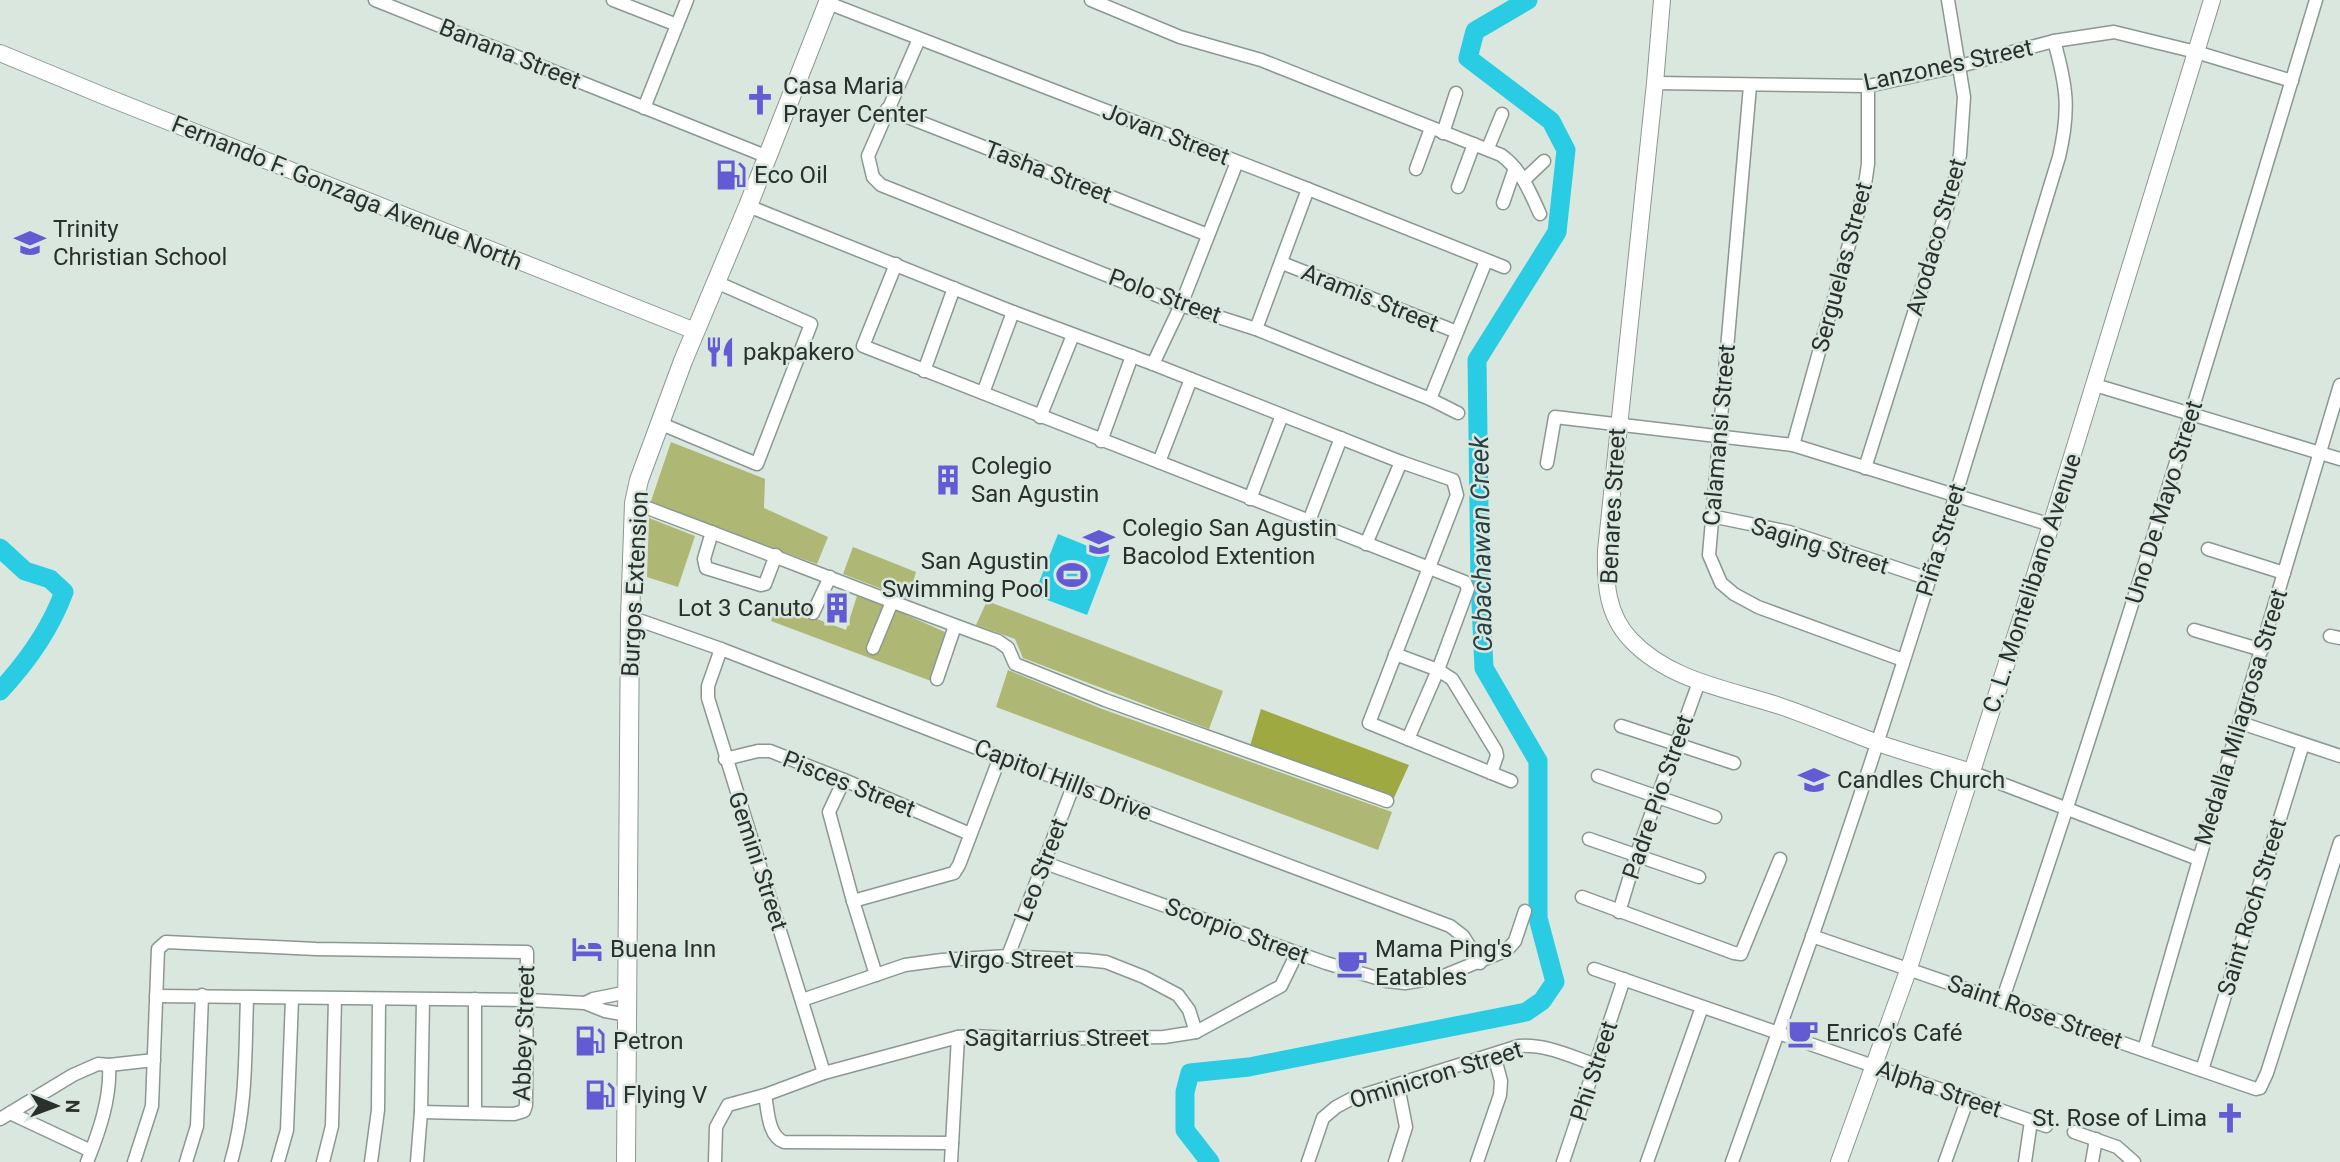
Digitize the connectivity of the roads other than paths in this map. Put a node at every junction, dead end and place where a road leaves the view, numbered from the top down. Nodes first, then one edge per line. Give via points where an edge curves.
1 (375, 0) edge
2 (613, 0) edge
3 (687, 0) edge
4 (1091, 0) edge
5 (1662, 0) edge
6 (1948, 0) edge
7 (2213, 0) edge
8 (2316, 0) edge
9 (829, 2) edge
10 (677, 25) junction
11 (919, 39) junction
12 (2054, 41) junction
13 (2196, 52) junction
14 (0, 53) edge
15 (1960, 66) junction
16 (2292, 81) junction
17 (1655, 83) junction
18 (1750, 86) junction
19 (1868, 86) junction
20 (1456, 93) dead end
21 (644, 108) junction
22 (887, 109) junction
23 (1502, 114) dead end
24 (1437, 130) junction
25 (1474, 144) junction
26 (1488, 148) junction
27 (768, 157) junction
28 (1544, 161) dead end
29 (1237, 162) junction
30 (1515, 168) junction
31 (1416, 169) dead end
32 (1524, 180) junction
33 (1458, 187) dead end
34 (1308, 189) junction
35 (1503, 202) dead end
36 (748, 206) junction
37 (1540, 214) dead end
38 (1208, 235) junction
39 (1486, 261) junction
40 (1282, 263) junction
41 (896, 264) junction
42 (1504, 267) dead end
43 (716, 282) junction
44 (954, 288) junction
45 (1181, 305) junction
46 (1013, 312) junction
47 (1256, 329) junction
48 (695, 331) junction
49 (1457, 332) junction
50 (1073, 335) junction
51 (1132, 356) junction
52 (1153, 363) junction
53 (924, 370) junction
54 (1191, 379) junction
55 (2095, 385) junction
56 (2340, 385) edge
57 (983, 393) junction
58 (1430, 399) junction
59 (1458, 412) dead end
60 (1282, 415) junction
61 (2191, 415) junction
62 (1040, 417) junction
63 (1618, 422) junction
64 (659, 423) junction
65 (1718, 435) junction
66 (1341, 438) junction
67 (1101, 440) junction
68 (1794, 445) junction
69 (2320, 453) junction
70 (2340, 459) edge
71 (1159, 462) junction
72 (1401, 462) junction
73 (1547, 463) dead end
74 (1866, 468) junction
75 (1955, 496) junction
76 (1250, 499) junction
77 (634, 503) junction
78 (1710, 516) junction
79 (1309, 521) junction
80 (2051, 525) junction
81 (712, 532) junction
82 (1366, 544) junction
83 (2208, 548) dead end
84 (776, 555) junction
85 (1429, 567) junction
86 (2284, 573) junction
87 (830, 577) junction
88 (1929, 579) junction
89 (892, 602) junction
90 (813, 612) dead end
91 (630, 617) junction
92 (956, 626) junction
93 (2194, 630) dead end
94 (873, 648) dead end
95 (721, 649) junction
96 (2262, 650) junction
97 (1395, 654) junction
98 (1903, 660) junction
99 (1438, 670) junction
100 (937, 679) dead end
101 (1699, 682) junction
102 (2241, 723) junction
103 (1621, 726) dead end
104 (1408, 739) junction
105 (1877, 742) junction
106 (1676, 744) junction
107 (2303, 744) junction
108 (1000, 757) junction
109 (2340, 757) edge
110 (725, 759) junction
111 (1734, 763) dead end
112 (1971, 772) junction
113 (1491, 773) junction
114 (1598, 776) dead end
115 (844, 780) junction
116 (1511, 781) dead end
117 (1074, 784) junction
118 (1657, 797) junction
119 (1387, 800) dead end
120 (2068, 809) junction
121 (1715, 817) dead end
122 (970, 834) junction
123 (1589, 839) dead end
124 (2340, 842) edge
125 (1636, 856) junction
126 (1780, 859) dead end
127 (2198, 859) junction
128 (1045, 863) junction
129 (1699, 877) dead end
130 (1582, 897) dead end
131 (852, 901) junction
132 (1525, 911) dead end
133 (1619, 912) junction
134 (1812, 936) junction
135 (1297, 953) junction
136 (1008, 956) junction
137 (1480, 963) junction
138 (1909, 968) junction
139 (1594, 969) dead end
140 (876, 975) junction
141 (1624, 979) junction
142 (628, 992) junction
143 (202, 995) junction
144 (156, 996) junction
145 (247, 998) junction
146 (292, 999) junction
147 (335, 999) junction
148 (475, 999) junction
149 (379, 1000) junction
150 (423, 1000) junction
151 (528, 1000) junction
152 (802, 1000) junction
153 (2002, 1000) junction
154 (585, 1003) junction
155 (1702, 1007) junction
156 (628, 1015) junction
157 (1196, 1031) junction
158 (1777, 1033) junction
159 (958, 1038) junction
160 (2144, 1050) junction
161 (1494, 1055) junction
162 (154, 1060) junction
163 (109, 1065) junction
164 (1596, 1065) junction
165 (1873, 1066) junction
166 (2202, 1070) junction
167 (824, 1073) junction
168 (1398, 1086) junction
169 (765, 1096) junction
170 (1968, 1098) junction
171 (421, 1112) junction
172 (475, 1113) junction
173 (5, 1116) edge
174 (2031, 1121) junction
175 (2046, 1126) dead end
176 (2074, 1132) dead end
177 (2096, 1139) junction
178 (952, 1143) junction
179 (89, 1156) edge
180 (134, 1162) edge
181 (186, 1162) edge
182 (231, 1162) edge
183 (278, 1162) edge
184 (323, 1162) edge
185 (371, 1162) edge
186 (417, 1162) edge
187 (626, 1162) edge
188 (715, 1162) edge
189 (951, 1162) edge
190 (1308, 1162) edge
191 (1395, 1162) edge
192 (1477, 1162) edge
193 (1563, 1162) edge
194 (1647, 1162) edge
195 (1732, 1162) edge
196 (1839, 1162) edge
197 (1945, 1162) edge
198 (2025, 1162) edge
199 (2092, 1162) edge
200 (2134, 1162) edge

1 - 21 street, Banana Street
2 - 10 street
3 - 10 street
4 - 24 street via 1180,37 1261,60
5 - 17 street, Benares Street
6 - 15 street, Avodaco Street
7 - 13 street, C. L. Montelibano Avenue
8 - 16 street, Uno De Mayo Street
9 - 11 street, Jovan Street
9 - 27 main road, Burgos Extension
10 - 21 street
11 - 22 street
11 - 29 street, Jovan Street
12 - 13 street, Lanzones Street via 2114,32
12 - 15 street, Lanzones Street
12 - 75 street, Piña Street via 2066,88 2064,133
13 - 16 street, Lanzones Street
13 - 55 street, C. L. Montelibano Avenue
14 - 48 street, Fernando F. Gonzaga Avenue North
15 - 19 street, Lanzones Street
15 - 74 street, Avodaco Street via 1964,125 1953,189
16 - 61 street, Uno De Mayo Street
17 - 18 street, Lanzones Street
17 - 63 street, Benares Street
18 - 19 street, Lanzones Street
18 - 65 street, Calamansi Street
19 - 68 street, Serguelas Street via 1864,191
20 - 24 street
21 - 27 street, Banana Street
22 - 38 street, Tasha Street
22 - 45 street, Polo Street via 868,156 873,177 881,185
23 - 26 street
24 - 25 street
24 - 31 street
25 - 26 street
25 - 33 street
26 - 30 street
27 - 36 main road, Burgos Extension
28 - 32 street
29 - 34 street, Jovan Street
29 - 38 street
30 - 32 street
30 - 35 street
32 - 37 street
34 - 39 street, Jovan Street
34 - 40 street
36 - 41 street
36 - 43 main road, Burgos Extension
38 - 45 street
39 - 42 street, Jovan Street
39 - 49 street
40 - 47 street
40 - 49 street, Aramis Street
41 - 44 street
41 - 53 street via 863,346
43 - 48 main road, Burgos Extension
43 - 64 street via 811,324 767,441 757,464
44 - 46 street
44 - 53 street
45 - 47 street, Polo Street
45 - 52 street
46 - 50 street
46 - 57 street
47 - 58 street, Polo Street
48 - 64 main road, Burgos Extension
49 - 58 street
50 - 51 street
50 - 62 street
51 - 52 street
51 - 67 street
52 - 54 street
53 - 57 street
54 - 60 street
54 - 71 street
55 - 61 street
55 - 80 street, C. L. Montelibano Avenue
56 - 69 street, Medalla Milagrosa Street
57 - 62 street
58 - 59 street, Polo Street
60 - 66 street
60 - 76 street
61 - 69 street
61 - 120 street, Uno De Mayo Street
62 - 67 street
63 - 65 street
63 - 73 street via 1555,417
63 - 101 street, Benares Street via 1606,551 1609,601 1629,638 1649,657
64 - 77 main road, Burgos Extension
65 - 68 street
65 - 78 street, Calamansi Street
66 - 72 street
66 - 79 street
67 - 71 street
68 - 74 street
69 - 70 street
69 - 86 street, Medalla Milagrosa Street
71 - 76 street
72 - 82 street
72 - 85 street via 1453,480 1457,488
74 - 75 street
75 - 80 street
75 - 88 street, Piña Street
76 - 79 street
77 - 81 street
77 - 91 main road, Burgos Extension
78 - 88 street, Saging Street via 1789,532
78 - 98 street, Calamansi Street via 1709,555 1721,583 1734,594
79 - 82 street
80 - 112 street, C. L. Montelibano Avenue
81 - 84 street
81 - 84 street via 706,568 761,585
82 - 85 street
83 - 86 street
84 - 87 street
85 - 97 street
85 - 99 street via 1465,582 1468,589
86 - 96 street, Medalla Milagrosa Street
87 - 89 street
87 - 90 street
88 - 98 street, Piña Street
89 - 92 street
89 - 94 street
91 - 95 street, Capitol Hills Drive
91 - 142 main road, Burgos Extension
92 - 100 street
92 - 119 street via 1005,645 1020,666
93 - 96 street
95 - 108 street, Capitol Hills Drive
95 - 110 street, Gemini Street via 708,698
96 - 102 street, Medalla Milagrosa Street
97 - 99 street
97 - 104 street via 1369,723
98 - 105 street, Piña Street
99 - 104 street
99 - 113 street via 1461,691 1496,751
101 - 105 street, Benares Street
101 - 106 street, Padre Pio Street
102 - 107 street
102 - 127 street, Medalla Milagrosa Street
103 - 106 street
104 - 113 street
105 - 112 street, Benares Street
105 - 134 street, Piña Street
106 - 111 street
106 - 118 street, Padre Pio Street
107 - 109 street
107 - 166 street, Saint Roch Street
108 - 117 street, Capitol Hills Drive
108 - 122 street
110 - 115 street, Pisces Street via 770,751
110 - 152 street, Gemini Street
112 - 120 street
112 - 138 street, C. L. Montelibano Avenue
113 - 116 street
114 - 118 street
115 - 122 street, Pisces Street
115 - 131 street via 829,812
117 - 128 street, Leo Street
117 - 137 street, Capitol Hills Drive via 1450,926 1463,936
118 - 121 street
118 - 125 street, Padre Pio Street
120 - 127 street
120 - 153 street, Uno De Mayo Street
122 - 131 street via 954,873
123 - 125 street
124 - 166 street, Saint Rose Street via 2260,1088
125 - 129 street
125 - 133 street, Padre Pio Street
126 - 133 street via 1741,954
127 - 160 street, Medalla Milagrosa Street
128 - 135 street, Scorpio Street
128 - 136 street, Leo Street
130 - 133 street
131 - 140 street
132 - 137 street, Scorpio Street via 1512,947
134 - 138 street, Saint Rose Street
134 - 158 street, Piña Street
135 - 137 street, Scorpio Street via 1405,983 1441,978
135 - 157 street, Sagitarrius Street via 1281,986
136 - 140 street, Virgo Street via 905,965
136 - 157 street, Virgo Street via 1106,962 1144,977 1178,995
138 - 153 street, Saint Rose Street
138 - 165 street, C. L. Montelibano Avenue
139 - 141 street, Alpha Street
140 - 152 street, Virgo Street
141 - 155 street, Alpha Street
141 - 164 street, Phi Street
142 - 154 street
142 - 156 main road, Burgos Extension
143 - 144 street
143 - 145 street
143 - 181 street via 197,1126
144 - 151 street, Abbey Street via 158,950 174,941 316,949 527,952
144 - 162 street
145 - 146 street
145 - 182 street via 244,1105
146 - 147 street
146 - 183 street via 287,1130
147 - 149 street
147 - 184 street via 332,1126
148 - 150 street
148 - 151 street
148 - 172 street
149 - 150 street
149 - 185 street via 378,1110
150 - 171 street
151 - 154 street
151 - 172 street, Abbey Street via 524,1111
152 - 167 street, Gemini Street
153 - 160 street, Saint Rose Street
154 - 156 street
155 - 158 street, Alpha Street
155 - 194 street
156 - 187 main road, Burgos Extension
157 - 159 street, Sagitarrius Street via 1164,1037
158 - 165 street, Alpha Street
158 - 195 street, Piña Street
159 - 167 street, Sagitarrius Street
159 - 178 street
160 - 166 street, Saint Rose Street
161 - 164 street, Ominicron Street via 1533,1045
161 - 168 street, Ominicron Street
161 - 192 street via 1500,1095
162 - 163 street
162 - 180 street via 152,1106
163 - 173 street via 98,1064 73,1075
163 - 179 street via 110,1083
164 - 193 street, Phi Street
165 - 170 street, Alpha Street
165 - 196 street, C. L. Montelibano Avenue
167 - 169 street, Sagitarrius Street
168 - 190 street, Ominicron Street via 1351,1099 1322,1118
168 - 191 street via 1406,1127
169 - 178 street via 773,1133 784,1142
169 - 188 street, Sagitarrius Street via 724,1110 716,1126
170 - 174 street, Alpha Street
170 - 197 street
171 - 172 street
171 - 186 street
173 - 179 street
174 - 175 street, Alpha Street
174 - 198 street
176 - 177 street
177 - 199 street
177 - 200 street via 2117,1147
178 - 189 street

